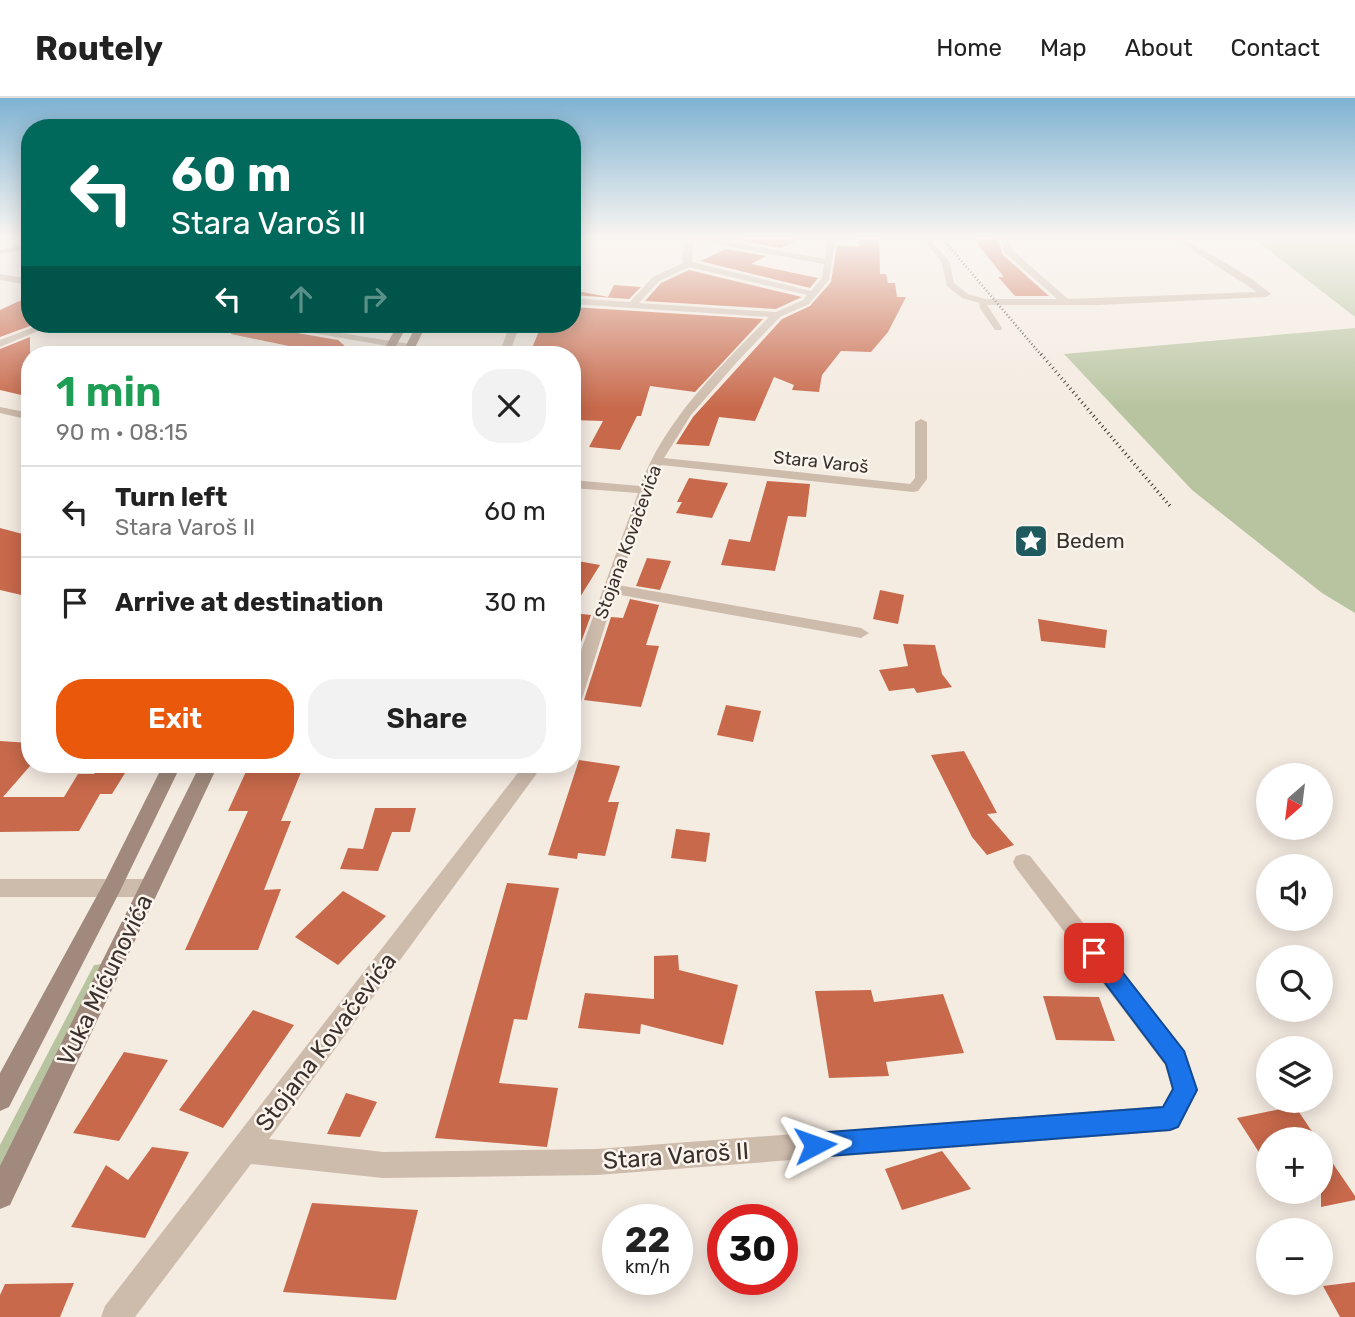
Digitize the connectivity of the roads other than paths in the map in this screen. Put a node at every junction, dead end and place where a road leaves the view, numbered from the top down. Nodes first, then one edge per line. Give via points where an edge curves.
1 (642, 294) edge
2 (813, 294) edge
3 (962, 294) edge
4 (1057, 294) edge
5 (1247, 294) edge
6 (581, 301) edge
7 (986, 302) junction
8 (1066, 302) junction
9 (633, 304) junction
10 (777, 315) junction
11 (998, 328) dead end
12 (28, 333) edge
13 (309, 333) edge
14 (0, 344) edge
15 (369, 346) edge
16 (0, 410) edge
17 (21, 415) edge
18 (921, 422) dead end
19 (656, 461) junction
20 (581, 485) edge
21 (646, 490) junction
22 (609, 588) junction
23 (861, 632) dead end
24 (581, 674) edge
25 (168, 773) edge
26 (205, 773) edge
27 (528, 773) edge
28 (1023, 862) dead end
29 (111, 887) junction
30 (0, 888) edge
31 (149, 888) junction
32 (0, 1098) edge
33 (245, 1150) junction
34 (0, 1195) edge
35 (116, 1317) edge

1 - 9 street
2 - 10 street, Stojana Kovačevića
3 - 7 street
4 - 8 street
5 - 8 street
6 - 9 street
7 - 8 street
7 - 11 lane via 982,304
9 - 10 street
10 - 19 street, Stojana Kovačevića via 686,413
12 - 14 street
13 - 15 street
16 - 17 street
18 - 19 street, Stara Varoš via 921,479 913,488
19 - 21 street, Stojana Kovačevića
20 - 21 street
21 - 22 street, Stojana Kovačevića
22 - 23 street
22 - 24 street, Stojana Kovačevića
25 - 29 main road, Vuka Mićunovića
26 - 31 main road, Vuka Mićunovića
27 - 33 street, Stojana Kovačevića
28 - 33 street, Stara Varoš II via 1176,1059 1185,1090 1170,1118 597,1162 383,1165
29 - 30 street
29 - 31 street
29 - 32 main road, Vuka Mićunovića
31 - 34 main road, Vuka Mićunovića
33 - 35 street, Stojana Kovačevića

